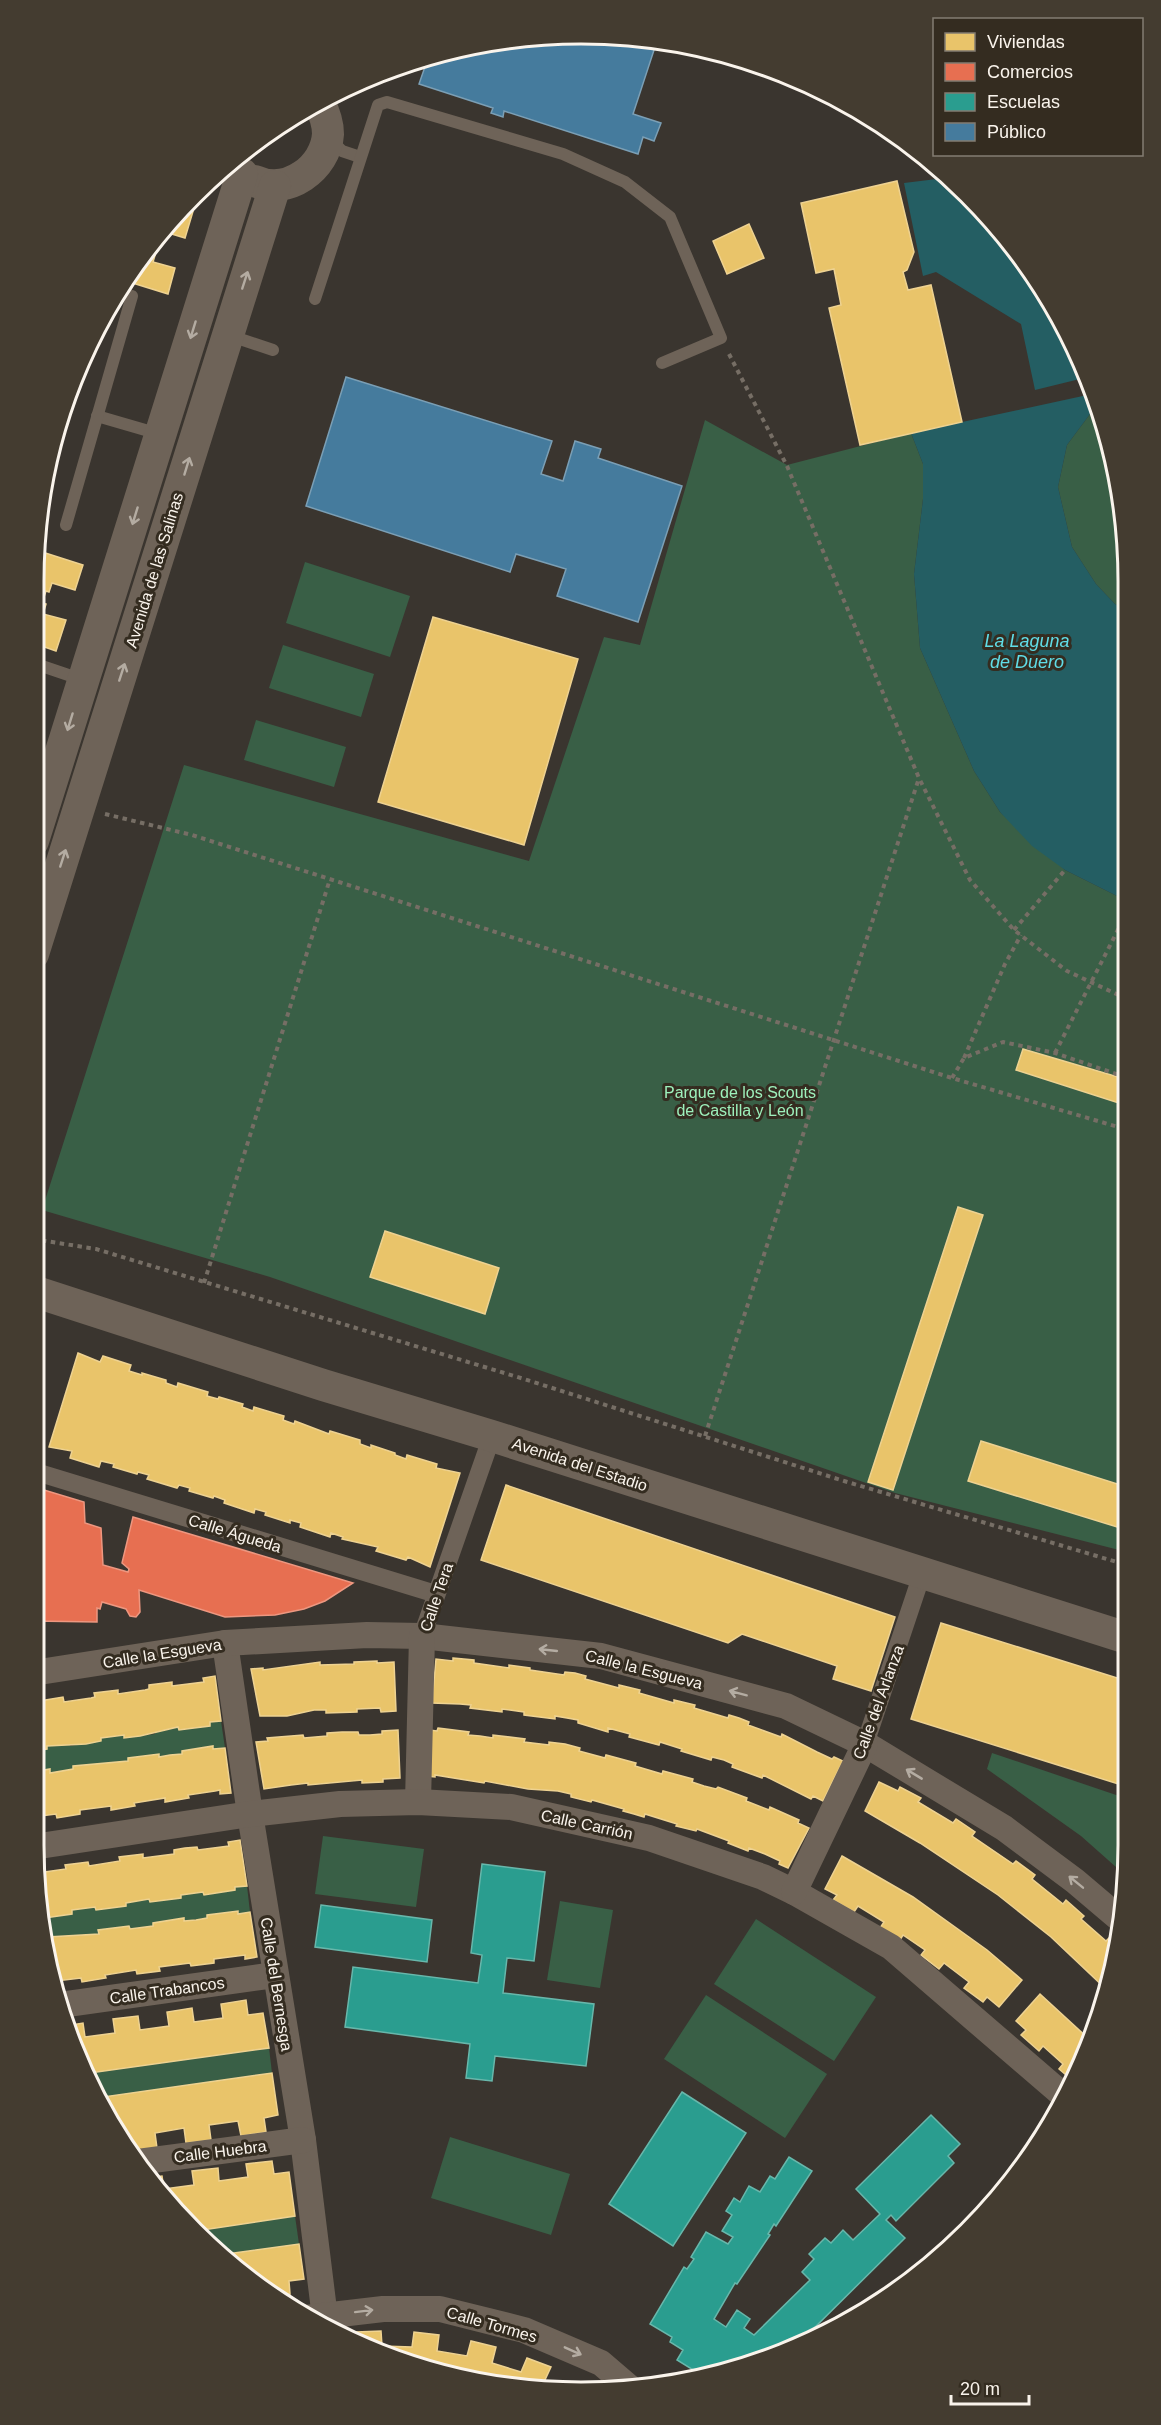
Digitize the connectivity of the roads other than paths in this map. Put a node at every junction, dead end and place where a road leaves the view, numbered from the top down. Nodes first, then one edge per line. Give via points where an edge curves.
1 (323, 109) edge
2 (330, 149) junction
3 (360, 157) junction
4 (237, 168) edge
5 (275, 186) junction
6 (132, 296) dead end
7 (315, 299) dead end
8 (228, 334) junction
9 (273, 350) dead end
10 (662, 363) dead end
11 (97, 416) junction
12 (160, 435) junction
13 (66, 525) dead end
14 (44, 667) edge
15 (83, 680) junction
16 (44, 806) edge
17 (44, 919) edge
18 (44, 1295) edge
19 (492, 1436) junction
20 (44, 1474) edge
21 (922, 1574) junction
22 (436, 1594) junction
23 (1118, 1635) edge
24 (422, 1636) junction
25 (225, 1643) junction
26 (44, 1670) edge
27 (865, 1744) junction
28 (418, 1802) junction
29 (250, 1814) junction
30 (44, 1845) edge
31 (794, 1892) junction
32 (1113, 1914) edge
33 (275, 1975) junction
34 (68, 2004) edge
35 (1058, 2090) edge
36 (303, 2140) junction
37 (147, 2161) edge
38 (318, 2313) edge
39 (328, 2318) edge
40 (620, 2380) edge

1 - 2 street
2 - 3 lane
2 - 5 street via 300,178
3 - 7 lane
3 - 10 lane via 378,105 387,102 563,154 625,182 670,217 721,338
4 - 5 street via 259,183
4 -> 12 street, Avenida de las Salinas
8 -> 5 street, Avenida de las Salinas
6 - 11 lane
8 - 9 lane
17 -> 8 street, Avenida de las Salinas
11 - 12 lane
11 - 13 lane
12 -> 15 street, Avenida de las Salinas
14 - 15 lane
15 -> 16 street, Avenida de las Salinas
18 - 19 street, Avenida del Estadio
19 - 21 street, Avenida del Estadio
19 - 22 street, Calle Tera
20 - 22 street, Calle Águeda
21 - 23 street, Avenida del Estadio
21 - 27 street, Calle del Arlanza
22 - 24 street, Calle Tera
24 - 25 street, Calle la Esgueva
27 -> 24 street, Calle la Esgueva via 786,1706 601,1656
24 - 28 street, Calle Tera
25 - 26 street, Calle la Esgueva
25 - 29 street, Calle del Bernesga
27 - 31 street, Calle del Arlanza
32 -> 27 street, Calle la Esgueva via 1004,1828
28 - 29 street, Calle Carrión via 340,1804
28 - 31 street, Calle Carrión via 511,1807 650,1838 763,1877
29 - 30 street, Calle Carrión
29 - 33 street, Calle del Bernesga
31 - 35 street, Calle Carrión via 891,1947
33 - 34 street, Calle Trabancos
33 - 36 street, Calle del Bernesga
36 - 37 street, Calle Huebra
36 - 38 street, Calle del Bernesga
39 -> 40 street, Calle Tormes via 382,2309 440,2308 524,2330 601,2363

